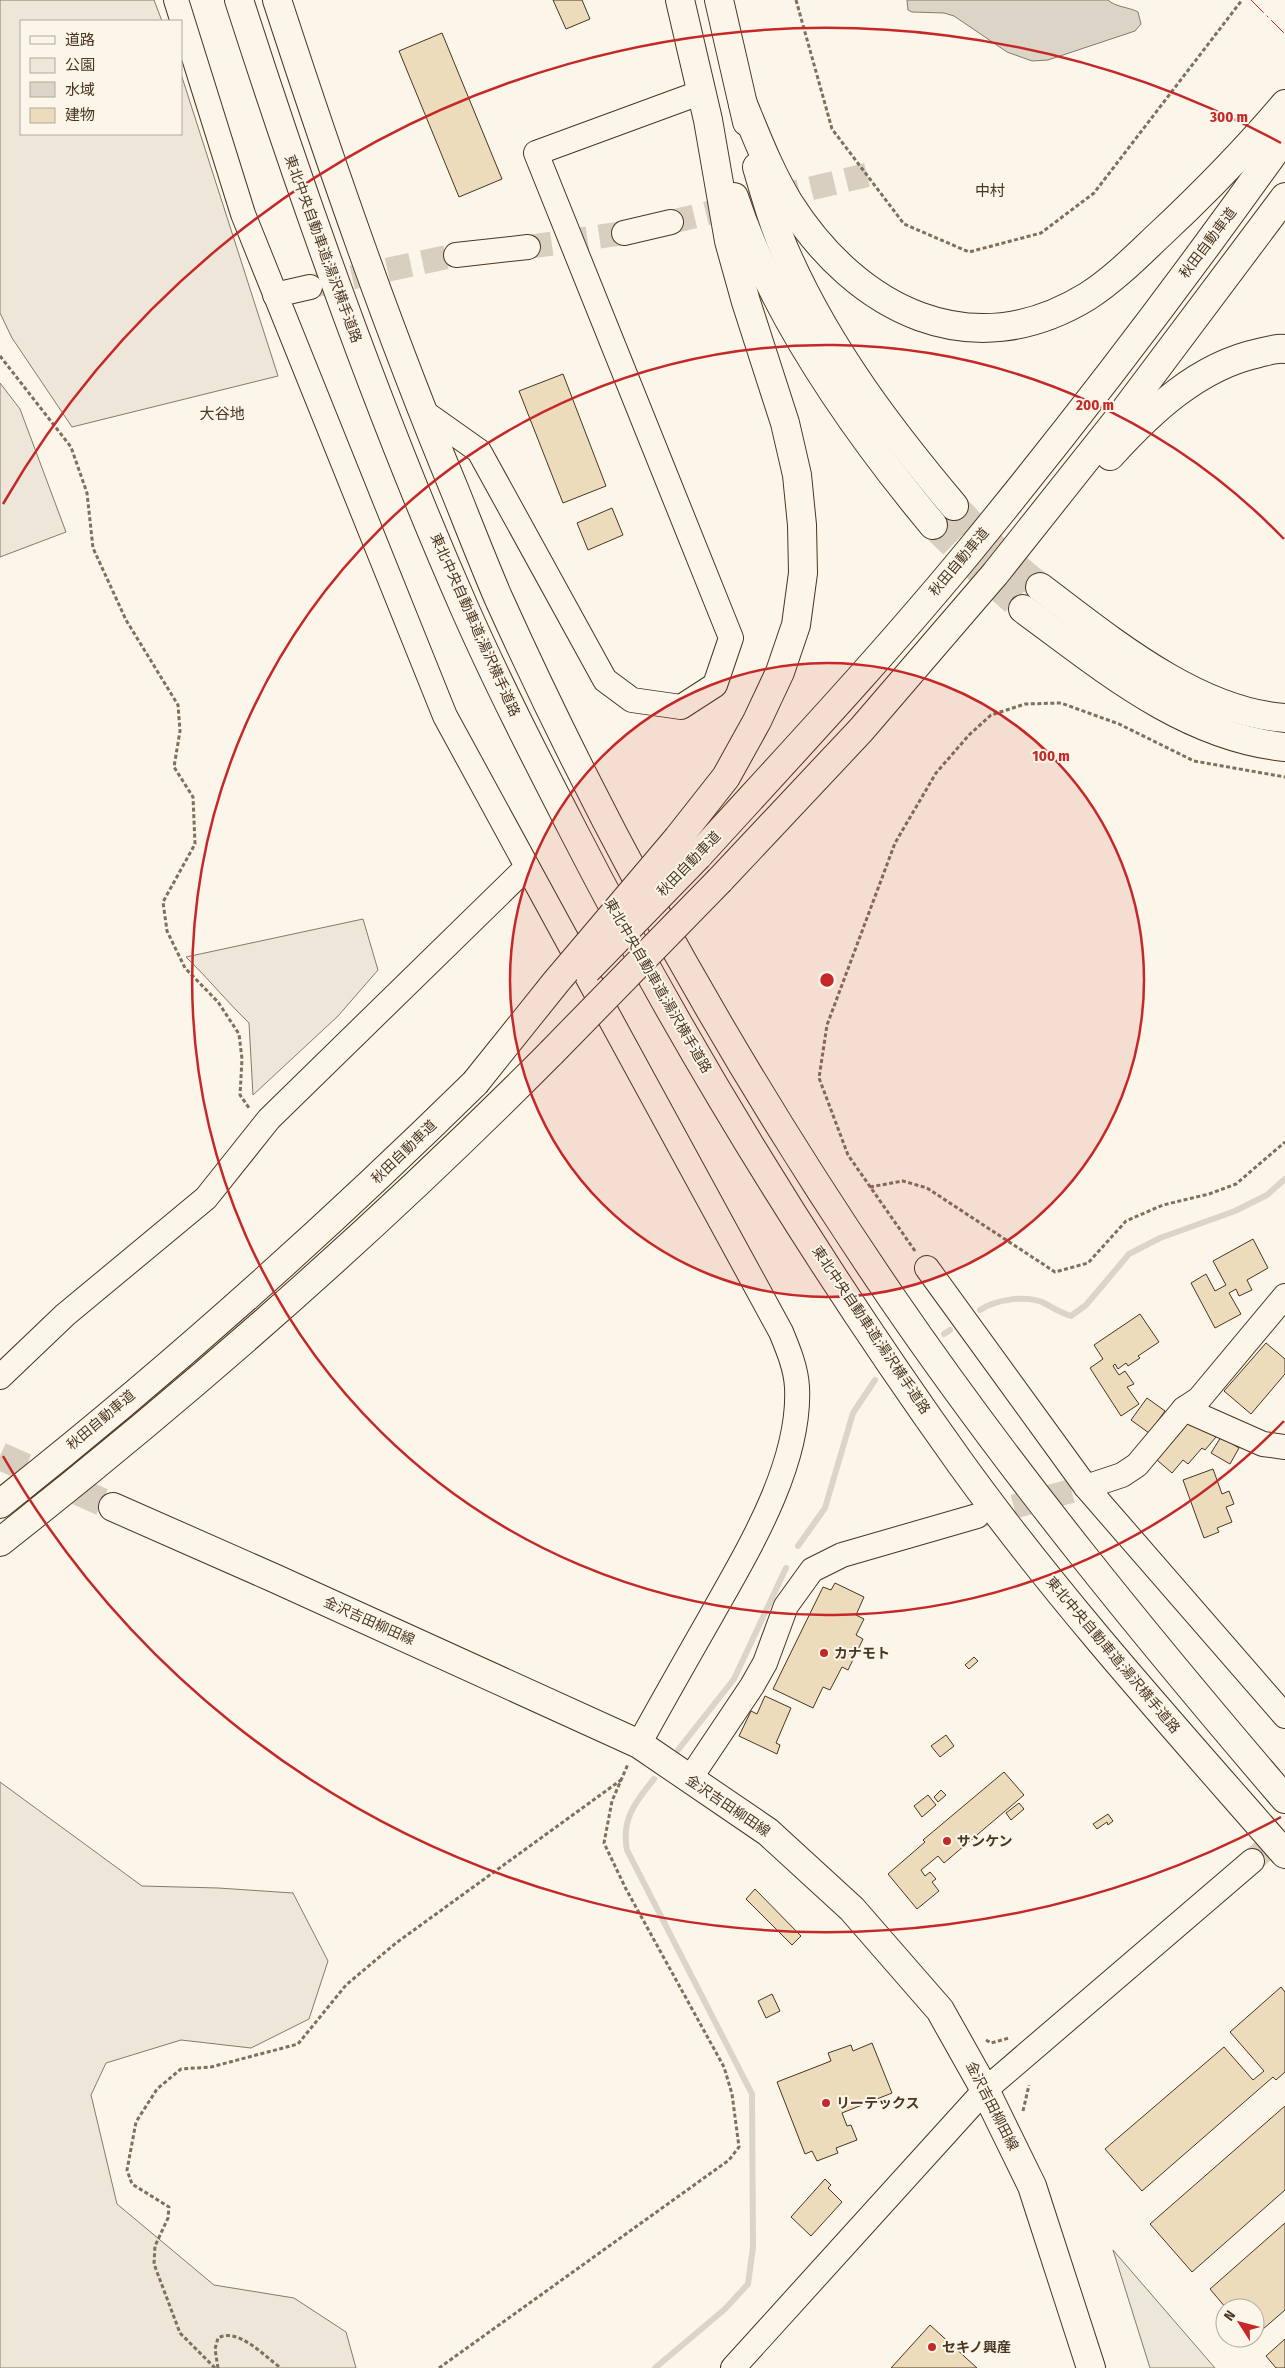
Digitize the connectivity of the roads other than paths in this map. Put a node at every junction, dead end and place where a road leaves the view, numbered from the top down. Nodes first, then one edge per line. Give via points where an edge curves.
1 (176, 0) edge
2 (239, 0) edge
3 (277, 0) edge
4 (288, 0) edge
5 (680, 0) edge
6 (719, 0) edge
7 (702, 92) junction
8 (743, 104) junction
9 (1285, 104) edge
10 (708, 120) junction
11 (1285, 137) edge
12 (1285, 197) edge
13 (671, 222) tunnel mouth
14 (624, 233) tunnel mouth
15 (528, 247) tunnel mouth
16 (456, 255) tunnel mouth
17 (310, 287) tunnel mouth
18 (275, 296) junction
19 (381, 303) junction
20 (1285, 349) edge
21 (421, 410) junction
22 (954, 506) tunnel mouth
23 (933, 525) tunnel mouth
24 (1040, 587) tunnel mouth
25 (1023, 609) tunnel mouth
26 (1285, 718) edge
27 (1285, 747) edge
28 (527, 867) junction
29 (720, 880) junction
30 (475, 1083) junction
31 (927, 1268) road end
32 (1285, 1296) edge
33 (0, 1377) edge
34 (1184, 1409) junction
35 (1285, 1447) edge
36 (1086, 1487) junction
37 (0, 1504) edge
38 (113, 1507) tunnel mouth
39 (977, 1516) tunnel mouth
40 (0, 1542) edge
41 (1285, 1716) edge
42 (638, 1744) junction
43 (689, 1780) junction
44 (1285, 1799) edge
45 (1285, 1854) edge
46 (1252, 1861) tunnel mouth
47 (986, 2090) junction
48 (734, 2368) edge
49 (1091, 2368) edge

1 - 18 street via 243,214
2 - 45 main road, 東北中央自動車道;湯沢横手道路 via 346,316 465,609 541,769 663,996 782,1197 961,1464 1048,1580
3 - 19 main road
4 - 19 main road
5 - 7 main road
6 - 8 main road
7 - 10 main road
7 - 21 street via 536,153 731,638 715,685 681,707 632,700 605,680 479,451
8 - 9 main road via 768,165 790,204 820,243 849,273 878,297 909,313 946,324 982,328 1014,325 1051,314 1089,296 1188,208
8 - 22 main road via 755,161 788,260 817,314 878,412
10 - 23 main road via 740,215 763,269 789,317 852,421
10 - 30 main road, bridge via 729,241 785,423 796,475 803,574 796,625 780,672 726,777
11 - 30 main road, 秋田自動車道, bridge via 1100,387 970,551 698,856
12 - 29 main road via 1132,401 994,574 861,730
13 - 14 street
15 - 16 street
17 - 18 street
18 - 28 street via 446,716
19 - 21 main road
20 - 29 main road via 1242,356 1206,373 1172,396 1134,429 900,701 828,778
21 - 44 main road via 498,596 630,865 712,1012 808,1172 894,1300 1000,1446 1197,1696
24 - 26 main road via 1124,648 1187,688 1232,707
25 - 27 main road via 1120,679 1174,712 1217,732 1261,745
28 - 33 street via 262,1127 206,1198 65,1315
28 - 42 street via 781,1332 797,1385 791,1447 776,1488 743,1560
29 - 40 main road, bridge via 496,1108 333,1261
30 - 37 main road, 秋田自動車道 via 307,1242 164,1368
31 - 36 street
32 - 34 street via 1199,1399
34 - 35 street via 1263,1444
34 - 36 street via 1137,1465 1122,1475
36 - 41 street
38 - 42 main road, 金沢吉田柳田線
39 - 43 street via 842,1555 812,1570 786,1606 765,1663 752,1686
42 - 43 main road, 金沢吉田柳田線
43 - 47 main road, 金沢吉田柳田線 via 768,1832 852,1909 940,2010
46 - 47 street
47 - 48 street
47 - 49 main road, 金沢吉田柳田線 via 1032,2186

